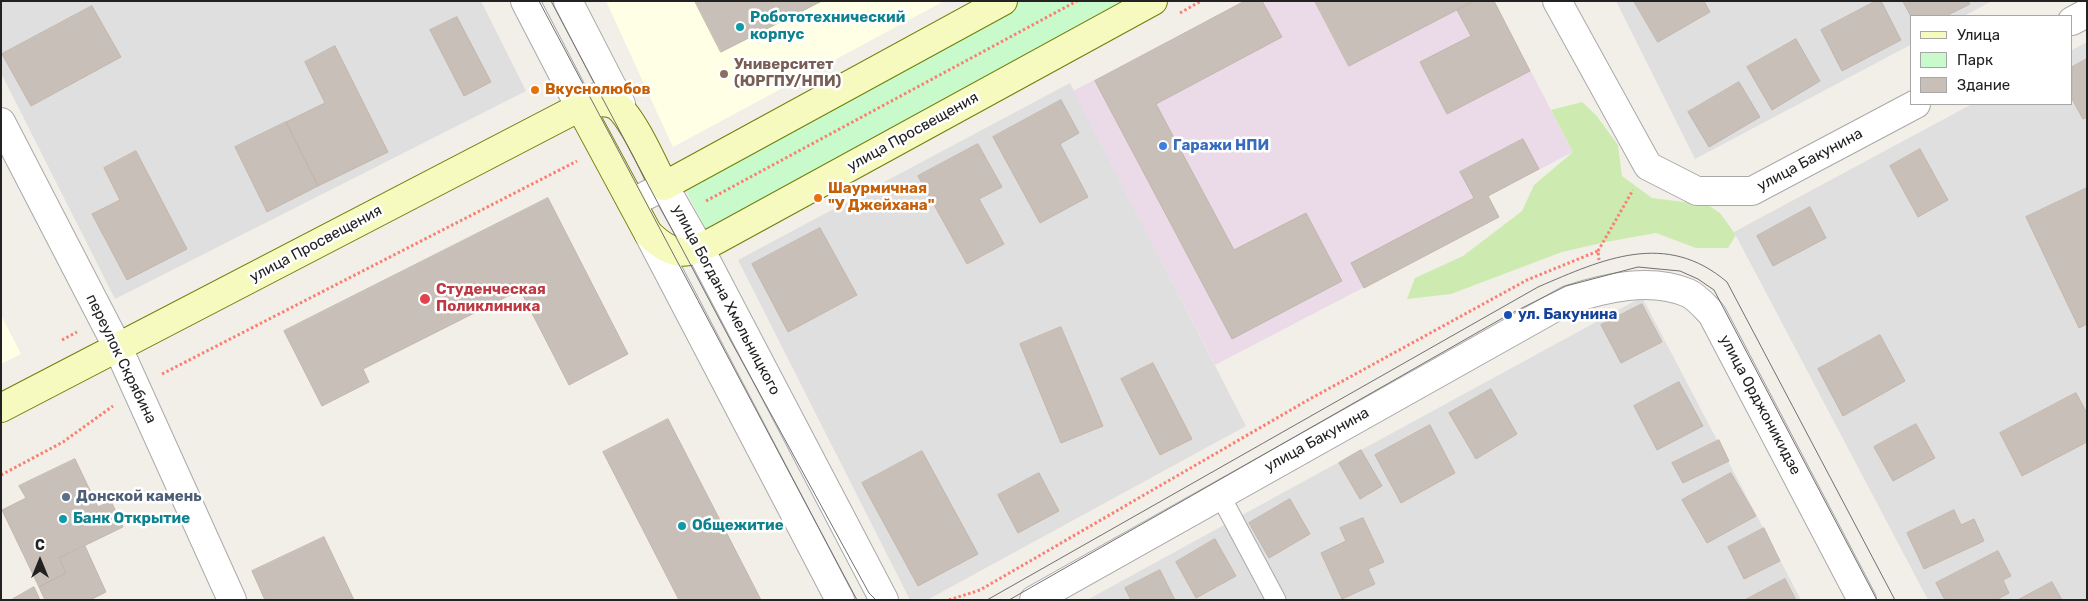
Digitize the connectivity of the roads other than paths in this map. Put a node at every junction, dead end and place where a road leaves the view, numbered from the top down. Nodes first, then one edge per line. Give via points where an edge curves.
1 (525, 1) edge
2 (568, 1) edge
3 (1004, 1) edge
4 (1153, 1) edge
5 (1557, 1) edge
6 (2087, 13) edge
7 (2073, 20) edge
8 (613, 88) junction
9 (1914, 105) edge
10 (580, 107) junction
11 (629, 120) junction
12 (1, 122) edge
13 (664, 186) junction
14 (632, 203) junction
15 (648, 233) junction
16 (700, 249) junction
17 (1604, 288) joint
18 (118, 348) junction
19 (1, 408) edge
20 (1220, 495) junction
21 (232, 600) edge
22 (840, 600) edge
23 (884, 600) edge
24 (1034, 600) edge
25 (1276, 600) edge
26 (1862, 600) edge

1 - 10 street
2 - 8 street, улица Богдана Хмельницкого
3 - 13 street
4 - 16 street, улица Просвещения
5 - 9 street, улица Бакунина via 1648,166 1697,191 1752,191
6 - 7 street
8 - 10 street
8 - 11 street, улица Богдана Хмельницкого
10 - 11 street, улица Просвещения via 610,103
10 - 14 street
10 - 18 street, улица Просвещения
11 - 13 street, улица Богдана Хмельницкого
12 - 18 street, переулок Скрябина
13 - 14 street
13 - 16 street, улица Богдана Хмельницкого
14 - 15 street
15 - 16 street, улица Просвещения via 673,252
15 - 22 street
16 - 23 street, улица Богдана Хмельницкого
17 - 20 street, улица Бакунина via 1568,300
17 - 26 street, улица Орджоникидзе via 1661,285 1690,294 1712,314
18 - 19 street, улица Просвещения
18 - 21 street, переулок Скрябина
20 - 24 street, улица Бакунина
20 - 25 lane

